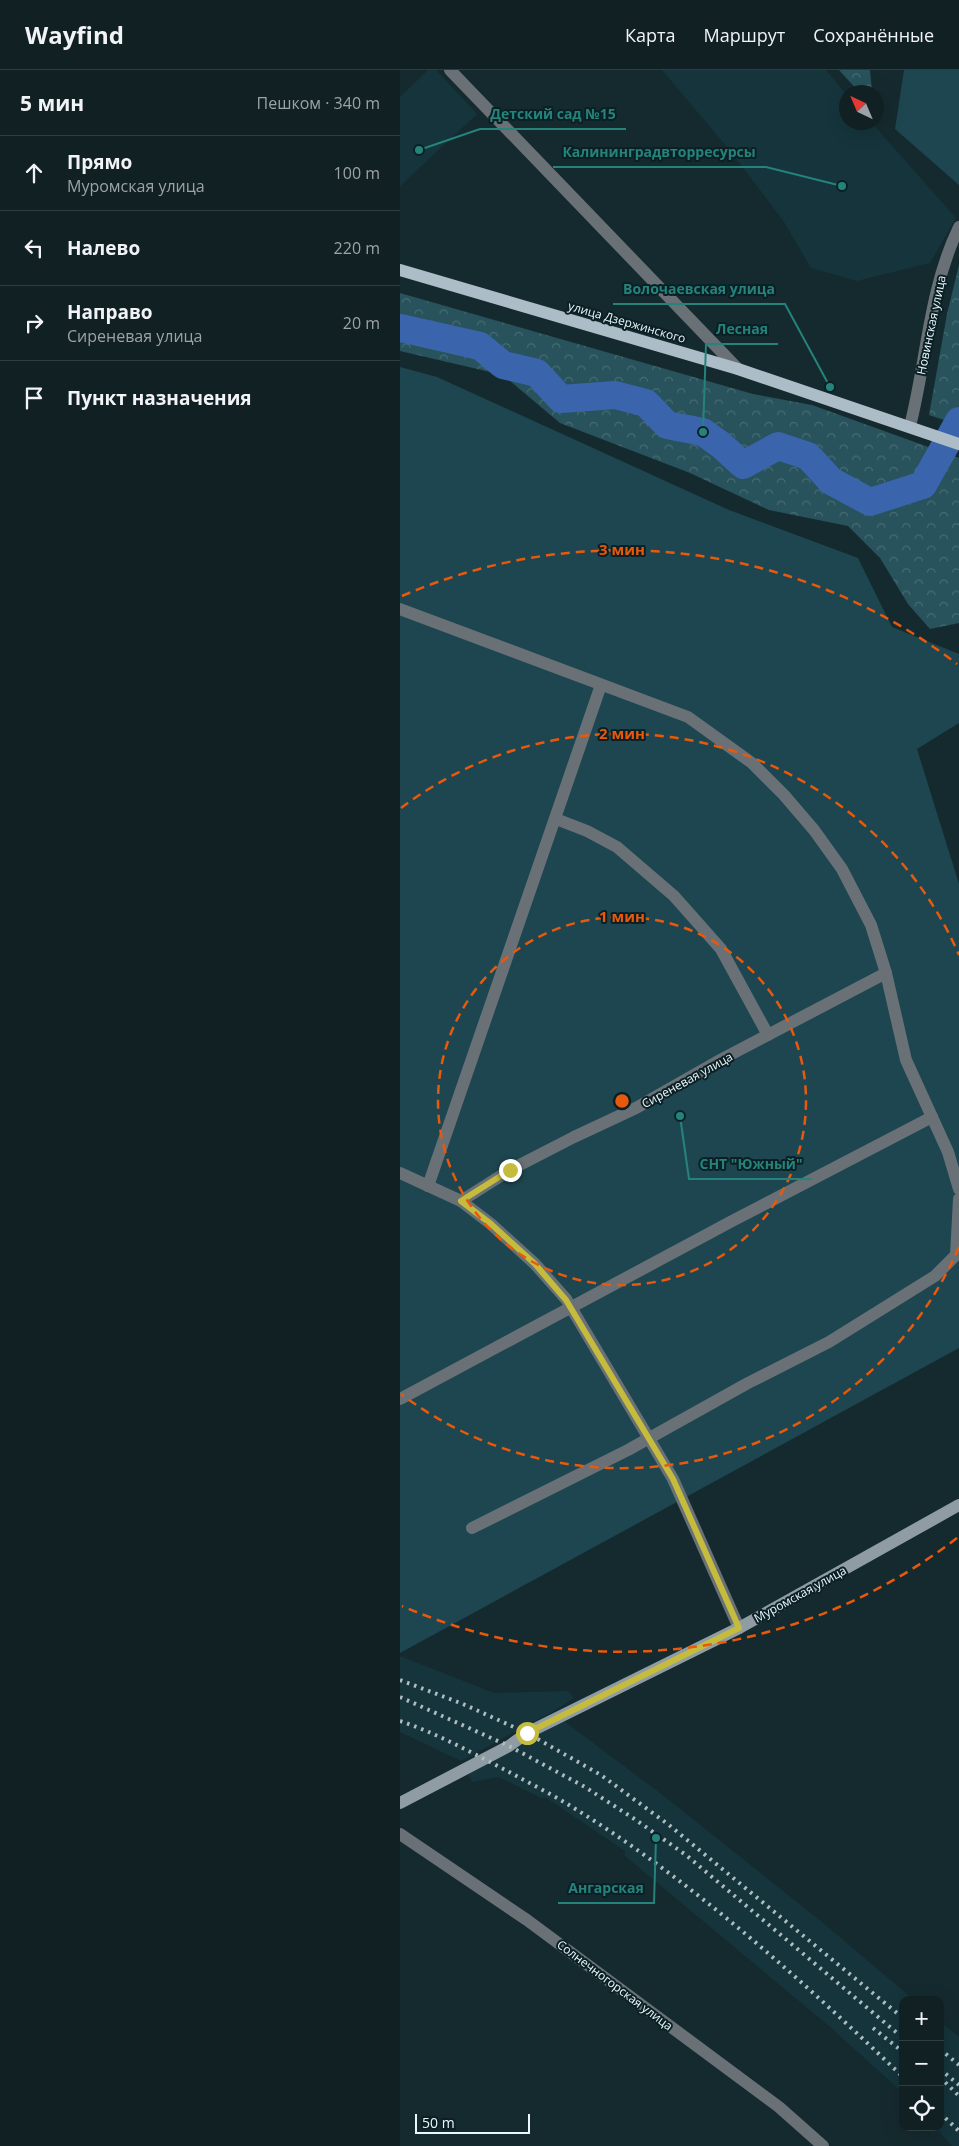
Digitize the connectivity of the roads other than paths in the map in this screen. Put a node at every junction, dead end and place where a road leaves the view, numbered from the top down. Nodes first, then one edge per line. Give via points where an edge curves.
1 (450, 70) edge
2 (959, 227) edge
3 (400, 270) edge
4 (738, 369) junction
5 (910, 426) junction
6 (959, 444) edge
7 (400, 609) edge
8 (602, 685) junction
9 (556, 819) junction
10 (886, 973) junction
11 (768, 1035) junction
12 (932, 1117) junction
13 (400, 1173) edge
14 (428, 1186) junction
15 (959, 1189) edge
16 (959, 1199) edge
17 (461, 1201) junction
18 (571, 1308) junction
19 (400, 1399) edge
20 (650, 1438) junction
21 (959, 1505) edge
22 (472, 1528) dead end
23 (739, 1628) junction
24 (400, 1803) edge
25 (400, 1834) edge
26 (823, 2146) edge

1 - 4 street
2 - 5 street, Новинская улица via 948,251 930,319
3 - 4 main road, улица Дзержинского
4 - 5 main road, улица Дзержинского
5 - 6 main road, улица Дзержинского
7 - 8 street
8 - 9 street
8 - 10 street via 688,717 752,763 814,830 842,869 871,925
9 - 11 street via 617,847 674,896 721,949
9 - 14 street
10 - 11 street, Сиреневая улица
10 - 12 street via 906,1060
11 - 17 street, Сиреневая улица via 636,1108 510,1170
12 - 15 street via 948,1152
12 - 18 street
13 - 14 street
14 - 17 street
16 - 20 street via 956,1256 942,1271 828,1342
17 - 18 street via 535,1264
18 - 19 street
18 - 20 street
20 - 22 street
20 - 23 street via 673,1479
21 - 23 main road, Муромская улица
23 - 24 main road, Муромская улица via 527,1733 509,1746
25 - 26 street, Солнечногорская улица via 527,1920 778,2107

